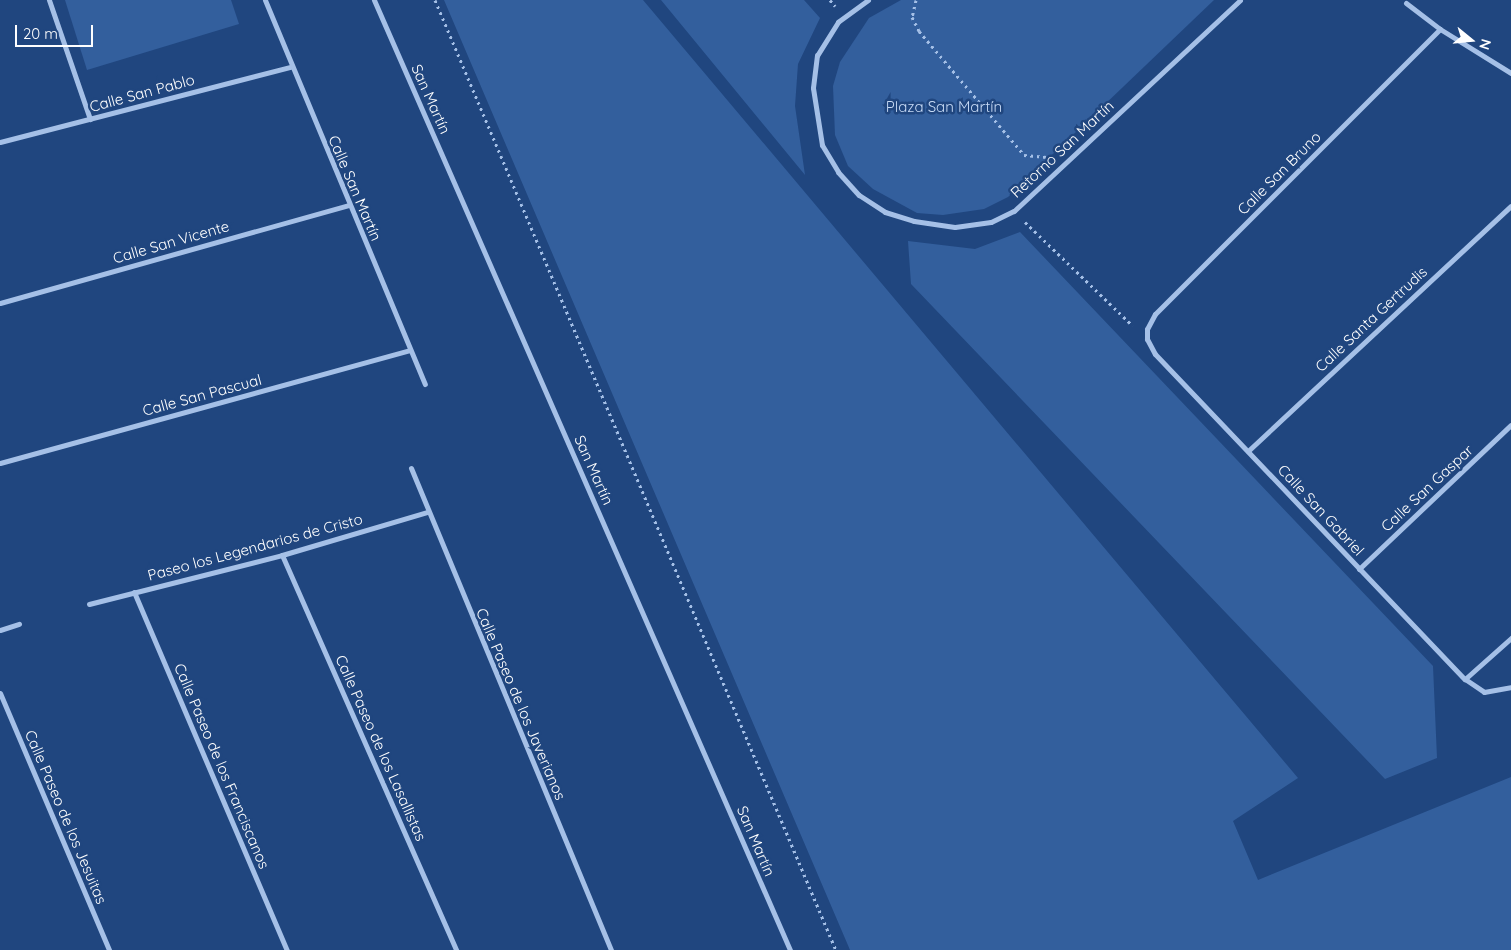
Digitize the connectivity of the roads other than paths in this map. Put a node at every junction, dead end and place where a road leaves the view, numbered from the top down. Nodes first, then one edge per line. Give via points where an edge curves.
1 (48, 0) edge
2 (265, 0) edge
3 (374, 0) edge
4 (868, 0) edge
5 (1240, 0) edge
6 (1406, 3) dead end
7 (1440, 30) junction
8 (291, 67) junction
9 (1511, 73) edge
10 (90, 119) junction
11 (0, 142) edge
12 (349, 205) junction
13 (1511, 206) edge
14 (0, 303) edge
15 (1147, 339) joint
16 (410, 350) junction
17 (425, 384) dead end
18 (1511, 425) edge
19 (1248, 450) junction
20 (0, 463) edge
21 (411, 468) dead end
22 (427, 512) junction
23 (282, 556) junction
24 (1360, 569) junction
25 (134, 592) junction
26 (90, 604) dead end
27 (19, 624) dead end
28 (0, 630) edge
29 (1511, 638) edge
30 (1465, 679) junction
31 (1511, 687) edge
32 (0, 693) edge
33 (109, 950) edge
34 (287, 950) edge
35 (456, 950) edge
36 (611, 950) edge
37 (790, 950) edge

1 - 10 street
2 - 8 street, Calle San Martín
3 - 37 street, San Martín
4 - 5 street, Retorno San Martín via 838,22 817,55 813,88 822,145 838,172 865,199 885,212 914,221 955,227 991,222 1014,211
6 - 7 street
7 - 9 street
7 - 15 street, Calle San Bruno via 1155,314 1146,329
8 - 10 street, Calle San Pablo
8 - 12 street, Calle San Martín
10 - 11 street, Calle San Pablo
12 - 14 street, Calle San Vicente
12 - 16 street, Calle San Martín
13 - 19 street, Calle Santa Gertrudis
15 - 19 street, Calle San Gabriel via 1156,354
16 - 17 street, Calle San Martín
16 - 20 street, Calle San Pascual
18 - 24 street, Calle San Gaspar
19 - 24 street, Calle San Gabriel
21 - 22 street, Calle Paseo de los Javerianos
22 - 23 street, Paseo los Legendarios de Cristo
22 - 36 street, Calle Paseo de los Javerianos
23 - 25 street, Paseo los Legendarios de Cristo
23 - 35 street, Calle Paseo de los Lasallistas
24 - 30 street, Calle San Gabriel
25 - 26 street, Paseo los Legendarios de Cristo
25 - 34 street, Calle Paseo de los Franciscanos
27 - 28 street
29 - 30 street
30 - 31 street, Calle San Gabriel via 1484,692
32 - 33 street, Calle Paseo de los Jesuitas

